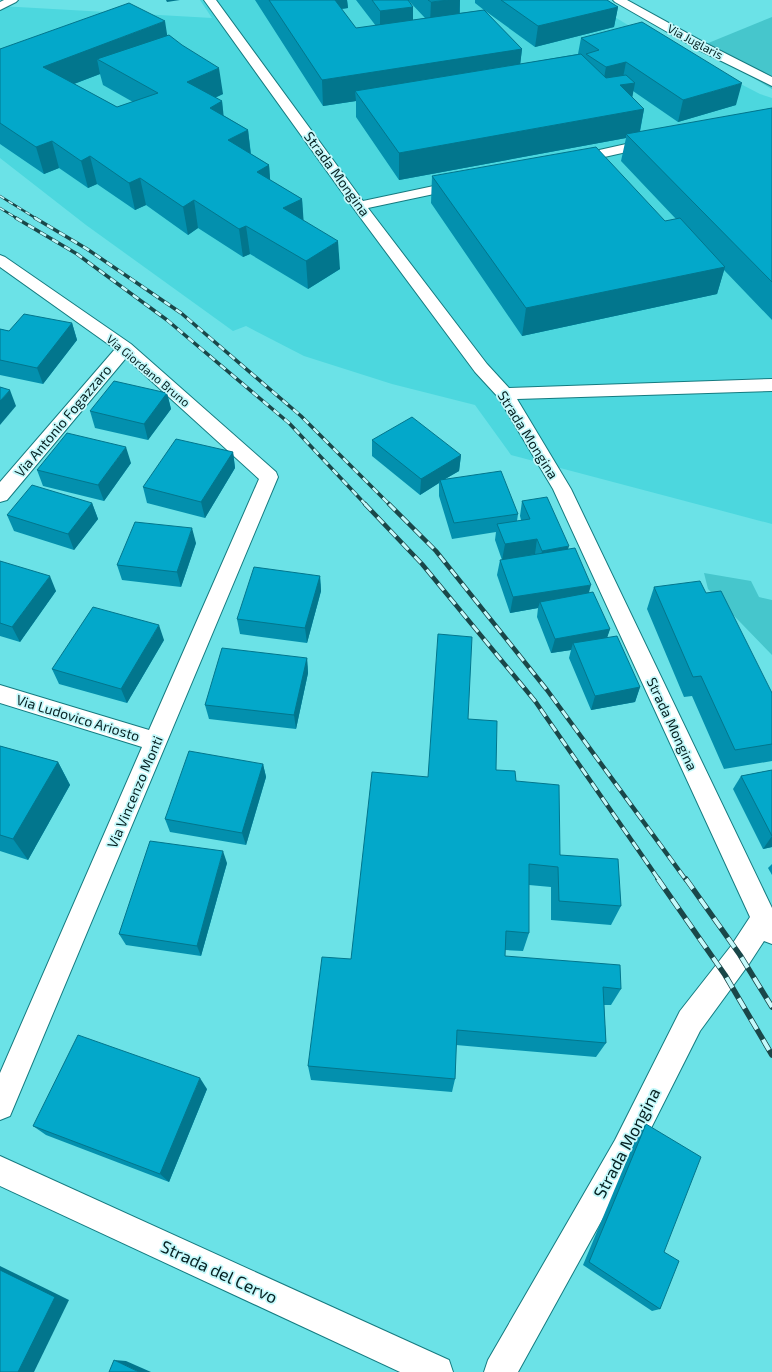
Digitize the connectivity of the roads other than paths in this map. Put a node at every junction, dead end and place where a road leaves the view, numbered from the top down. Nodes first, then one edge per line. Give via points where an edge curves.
1 (12, 0) edge
2 (210, 0) edge
3 (619, 0) edge
4 (0, 7) edge
5 (772, 82) edge
6 (663, 140) edge
7 (562, 162) edge
8 (476, 181) edge
9 (359, 206) junction
10 (0, 260) edge
11 (125, 348) junction
12 (772, 385) edge
13 (505, 394) junction
14 (269, 477) joint
15 (0, 495) edge
16 (0, 694) edge
17 (156, 742) junction
18 (768, 926) edge
19 (0, 1106) edge
20 (0, 1171) edge
21 (437, 1372) edge
22 (500, 1372) edge

1 - 4 street
2 - 9 street, Strada Mongina
3 - 5 street, Via Juglaris
6 - 7 street
8 - 9 street
9 - 13 street, Strada Mongina via 481,368
10 - 11 street, Via Giordano Bruno
11 - 14 street, Via Giordano Bruno
11 - 15 street, Via Antonio Fogazzaro
12 - 13 street
13 - 18 street, Strada Mongina via 562,489
14 - 17 street, Via Vincenzo Monti
16 - 17 street, Via Ludovico Ariosto
17 - 19 street, Via Vincenzo Monti
18 - 22 street, Strada Mongina via 740,955 690,1021 625,1150
20 - 21 street, Strada del Cervo

